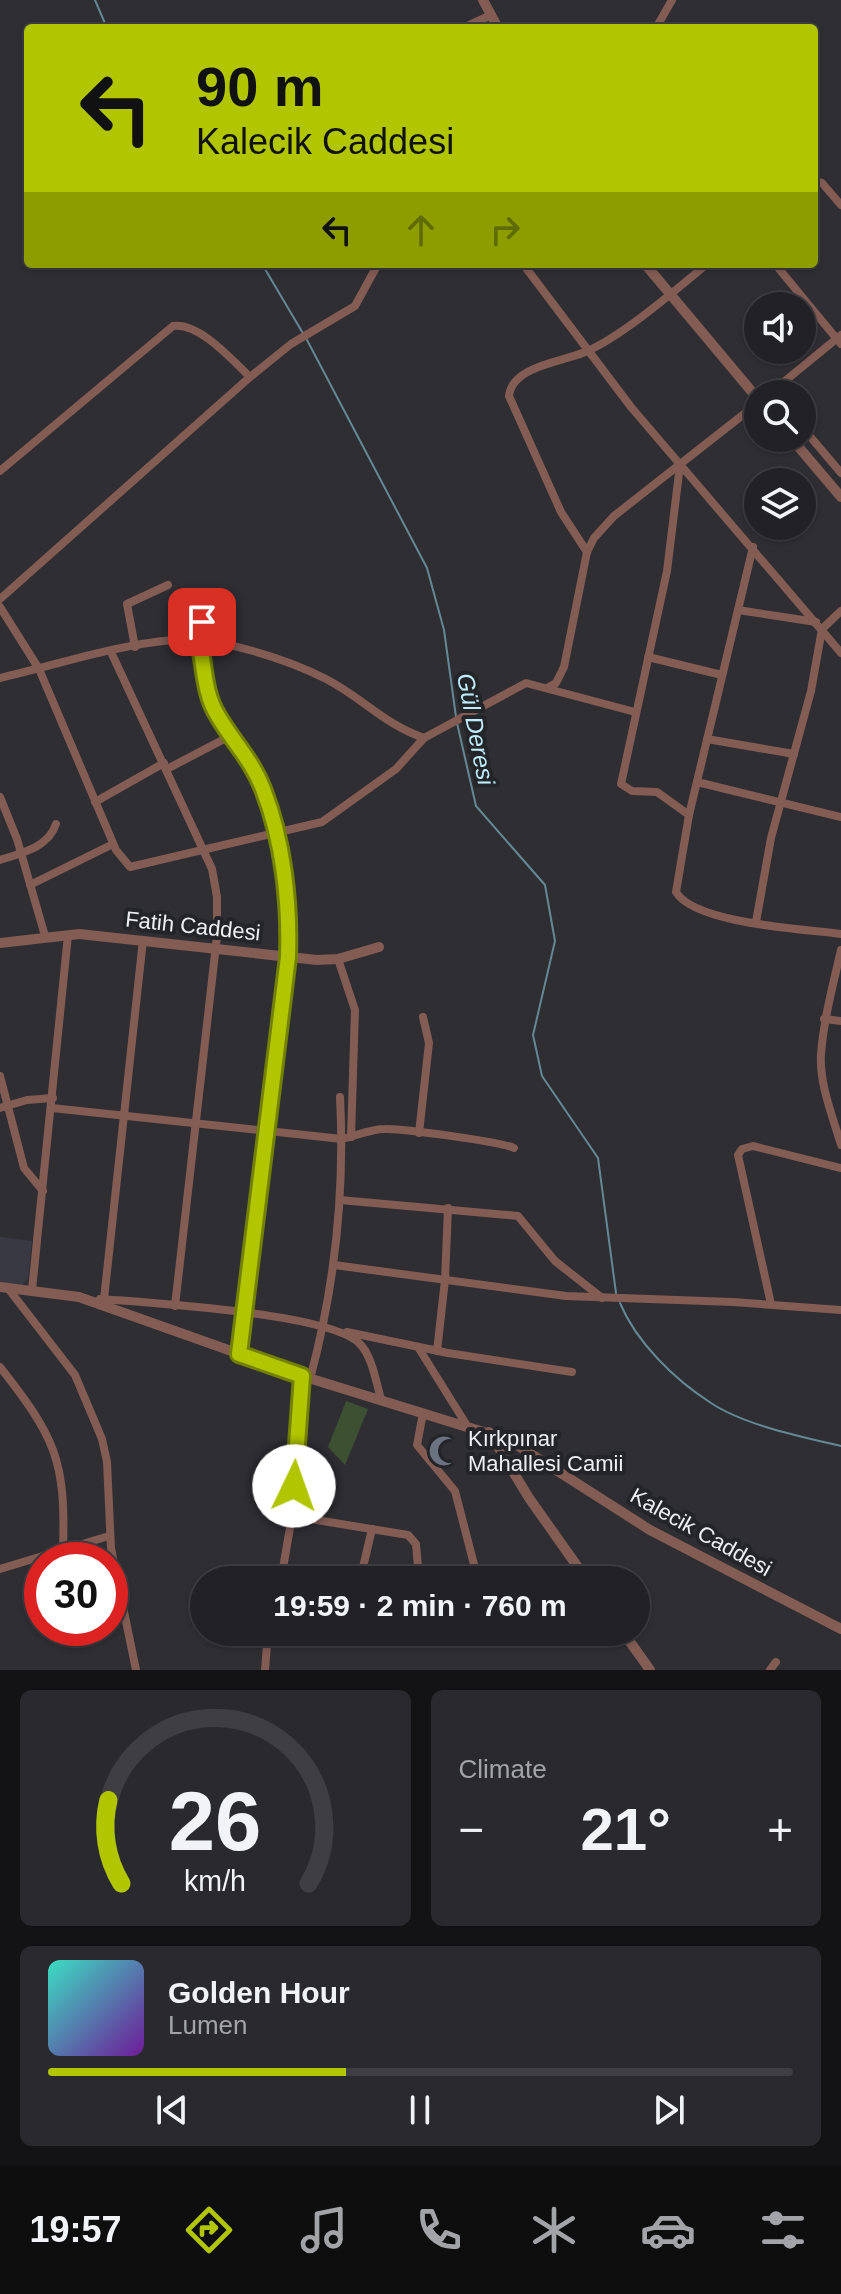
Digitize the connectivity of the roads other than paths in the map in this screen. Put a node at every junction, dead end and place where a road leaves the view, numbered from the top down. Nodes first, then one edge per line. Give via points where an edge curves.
1 (483, 0) edge
2 (672, 0) edge
3 (491, 15) junction
4 (472, 24) edge
5 (496, 24) edge
6 (658, 24) edge
7 (818, 182) edge
8 (841, 205) edge
9 (376, 268) edge
10 (526, 268) edge
11 (648, 268) edge
12 (702, 268) edge
13 (778, 268) edge
14 (670, 294) junction
15 (840, 339) edge
16 (589, 351) junction
17 (250, 377) junction
18 (787, 380) edge
19 (744, 384) edge
20 (744, 412) edge
21 (816, 444) edge
22 (803, 452) edge
23 (680, 464) junction
24 (0, 471) edge
25 (841, 473) edge
26 (841, 497) edge
27 (753, 547) junction
28 (587, 552) junction
29 (168, 585) dead end
30 (0, 600) edge
31 (222, 610) dead end
32 (738, 610) junction
33 (841, 611) edge
34 (819, 626) junction
35 (199, 641) junction
36 (135, 647) junction
37 (111, 652) junction
38 (841, 653) edge
39 (648, 657) junction
40 (39, 669) junction
41 (722, 675) junction
42 (0, 678) edge
43 (547, 688) junction
44 (635, 712) junction
45 (232, 735) junction
46 (424, 738) junction
47 (707, 739) junction
48 (794, 754) junction
49 (165, 766) junction
50 (697, 782) junction
51 (0, 797) edge
52 (95, 802) junction
53 (781, 803) junction
54 (689, 815) junction
55 (841, 817) edge
56 (56, 824) dead end
57 (276, 833) junction
58 (113, 844) junction
59 (203, 850) junction
60 (21, 853) junction
61 (0, 860) edge
62 (30, 885) junction
63 (756, 922) junction
64 (841, 934) edge
65 (68, 935) junction
66 (45, 936) junction
67 (143, 940) junction
68 (0, 943) edge
69 (379, 947) dead end
70 (214, 948) junction
71 (841, 950) edge
72 (288, 957) junction
73 (338, 959) junction
74 (423, 1017) dead end
75 (824, 1019) junction
76 (841, 1021) edge
77 (0, 1076) edge
78 (340, 1097) dead end
79 (53, 1103) junction
80 (10, 1105) junction
81 (0, 1108) edge
82 (836, 1112) edge
83 (124, 1116) junction
84 (195, 1125) junction
85 (269, 1133) junction
86 (419, 1133) junction
87 (347, 1138) junction
88 (841, 1145) edge
89 (514, 1148) dead end
90 (841, 1168) edge
91 (43, 1191) junction
92 (340, 1200) junction
93 (448, 1208) junction
94 (334, 1265) junction
95 (445, 1280) junction
96 (3, 1287) edge
97 (32, 1290) junction
98 (79, 1297) junction
99 (603, 1298) junction
100 (104, 1299) junction
101 (771, 1304) junction
102 (175, 1306) junction
103 (841, 1310) edge
104 (245, 1313) junction
105 (324, 1326) junction
106 (339, 1330) junction
107 (418, 1347) junction
108 (437, 1351) junction
109 (239, 1354) junction
110 (0, 1367) edge
111 (572, 1372) dead end
112 (306, 1378) junction
113 (381, 1399) junction
114 (423, 1413) junction
115 (466, 1424) junction
116 (489, 1432) junction
117 (292, 1516) junction
118 (372, 1529) junction
119 (109, 1536) junction
120 (63, 1542) edge
121 (88, 1542) edge
122 (24, 1561) edge
123 (283, 1566) edge
124 (363, 1566) edge
125 (417, 1566) edge
126 (474, 1566) edge
127 (577, 1566) edge
128 (0, 1569) edge
129 (841, 1629) edge
130 (267, 1646) edge
131 (633, 1646) edge
132 (776, 1662) dead end
133 (136, 1670) edge
134 (265, 1670) edge
135 (650, 1670) edge
136 (770, 1670) edge

1 - 3 street
2 - 6 street
3 - 4 street
3 - 5 street
7 - 8 street
9 - 17 street via 355,306 291,344
10 - 16 street
11 - 14 street
12 - 14 street
13 - 15 street
14 - 16 street
14 - 19 street
15 - 18 street
16 - 23 street
16 - 28 street via 520,375 509,396 561,512
17 - 24 street via 200,335 173,326
17 - 30 street
20 - 23 street
21 - 25 street
22 - 26 street
23 - 27 street
23 - 28 street via 603,526
23 - 39 street via 667,571
27 - 32 street
27 - 34 street
28 - 43 street via 564,667
29 - 36 street via 127,604
30 - 40 street
31 - 35 street via 202,622
32 - 34 street
32 - 41 street
33 - 34 street
34 - 38 street
34 - 48 street
35 - 36 street
35 - 45 street via 208,695
35 - 46 street via 265,656 324,678 390,725
36 - 37 street
37 - 40 street
37 - 49 street
39 - 41 street
39 - 44 street
40 - 42 street
40 - 52 street
41 - 47 street
43 - 44 street
43 - 46 street via 526,683
44 - 54 street via 621,784 632,791 657,792
45 - 49 street
45 - 57 street via 263,788
46 - 57 street via 396,769 330,818
47 - 48 street
47 - 50 street
48 - 53 street
49 - 52 street
49 - 59 street
50 - 53 street
50 - 54 street
51 - 60 street
52 - 58 street
53 - 55 street
53 - 63 street
54 - 63 street via 677,882 680,899 710,913
56 - 60 street via 47,839
57 - 59 street
57 - 72 street
58 - 59 street via 130,867
58 - 62 street
59 - 70 street via 217,897
60 - 61 street
60 - 62 street
62 - 66 street
63 - 64 street
65 - 66 street, Fatih Caddesi
65 - 67 street, Fatih Caddesi
65 - 79 street
66 - 68 street, Fatih Caddesi
67 - 70 street, Fatih Caddesi
67 - 83 street
69 - 73 street, Fatih Caddesi
70 - 72 street, Fatih Caddesi
70 - 84 street
71 - 75 street
72 - 73 street, Fatih Caddesi
72 - 85 street
73 - 87 street via 355,1010 356,1069
74 - 86 street via 429,1043
75 - 76 street
75 - 82 street via 822,1067
77 - 80 street
78 - 87 street
79 - 80 street
79 - 83 street
79 - 91 street
80 - 81 street
80 - 91 street via 24,1168
82 - 88 street
83 - 84 street
83 - 100 street
84 - 85 street
84 - 102 street
85 - 87 street
85 - 104 street
86 - 87 street via 385,1129
86 - 89 street via 502,1142
87 - 92 street
90 - 101 street via 753,1146 738,1155
91 - 97 street
92 - 93 street
92 - 94 street
93 - 95 street
93 - 99 street via 518,1216 555,1261
94 - 95 street
94 - 105 street
95 - 99 street
95 - 108 street
96 - 97 street, Kalecik Caddesi
96 - 119 street via 81,1386 106,1453
97 - 98 street, Kalecik Caddesi
98 - 100 street
98 - 109 street, Kalecik Caddesi
99 - 101 street
100 - 102 street
101 - 103 street
102 - 104 street
104 - 105 street
104 - 109 street
105 - 106 street
105 - 112 street
106 - 107 street
106 - 113 street via 365,1351
107 - 108 street
107 - 115 street
108 - 111 street
109 - 112 street, Kalecik Caddesi
110 - 120 street via 57,1453
112 - 113 street, Kalecik Caddesi
112 - 117 street
113 - 114 street, Kalecik Caddesi
114 - 115 street, Kalecik Caddesi
114 - 126 street via 417,1445 455,1491
115 - 116 street, Kalecik Caddesi
116 - 127 street
116 - 129 street, Kalecik Caddesi via 522,1447 650,1530
117 - 118 street
117 - 123 street
118 - 124 street
118 - 125 street via 414,1540
119 - 121 street
119 - 133 street
122 - 128 street
130 - 134 street
131 - 135 street
132 - 136 street

